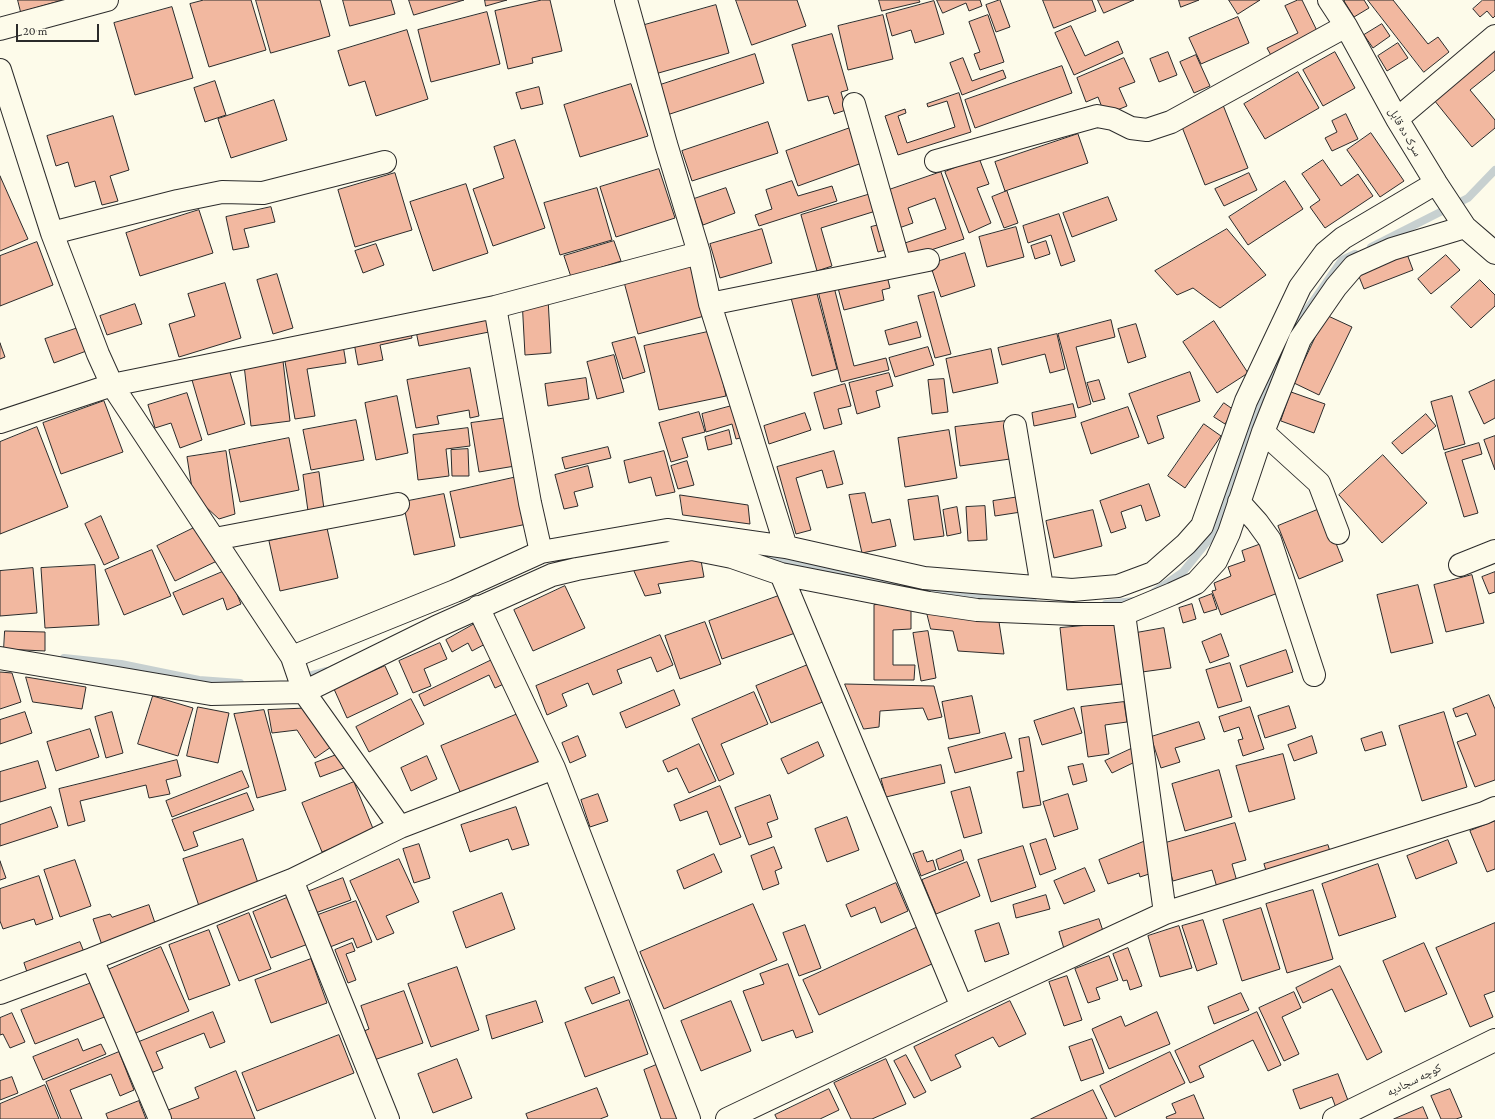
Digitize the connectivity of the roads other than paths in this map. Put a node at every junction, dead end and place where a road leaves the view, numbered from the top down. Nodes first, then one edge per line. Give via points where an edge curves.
1 (107, 0) edge
2 (626, 0) edge
3 (1329, 0) edge
4 (1346, 26) junction
5 (0, 29) edge
6 (1495, 36) edge
7 (0, 70) edge
8 (854, 104) dead end
9 (1397, 119) junction
10 (936, 161) dead end
11 (386, 162) dead end
12 (1436, 183) junction
13 (1465, 227) junction
14 (52, 233) junction
15 (699, 253) junction
16 (1495, 253) edge
17 (928, 260) dead end
18 (900, 265) junction
19 (710, 304) junction
20 (495, 307) junction
21 (112, 385) junction
22 (0, 422) edge
23 (1015, 426) dead end
24 (1263, 432) junction
25 (1239, 502) junction
26 (398, 504) dead end
27 (1338, 533) dead end
28 (215, 539) junction
29 (786, 547) junction
30 (1495, 551) edge
31 (541, 552) junction
32 (1460, 565) dead end
33 (781, 574) junction
34 (1042, 588) junction
35 (478, 607) junction
36 (1124, 614) junction
37 (292, 657) junction
38 (0, 658) edge
39 (1314, 675) dead end
40 (304, 692) junction
41 (554, 768) junction
42 (1495, 808) edge
43 (400, 828) junction
44 (292, 880) junction
45 (1165, 913) junction
46 (92, 959) junction
47 (0, 993) edge
48 (962, 1007) junction
49 (1495, 1040) edge
50 (1361, 1113) edge
51 (160, 1119) edge
52 (388, 1119) edge
53 (689, 1119) edge
54 (727, 1119) edge
55 (1334, 1119) edge

1 - 5 street
2 - 15 street
3 - 4 street, سرک ده قابل
4 - 9 street, سرک ده قابل
4 - 10 street via 1171,122 1147,130 1131,128 1113,118 1097,116
6 - 9 street
7 - 14 street
8 - 18 street
9 - 12 street, سرک ده قابل
11 - 14 street via 263,193 222,192 178,201
12 - 13 street, سرک ده قابل
12 - 34 street via 1343,238 1325,253 1300,287 1246,401 1202,526 1186,544 1153,573 1118,586 1072,590
13 - 16 street, سرک ده قابل
13 - 24 street via 1392,249 1354,266 1300,339
14 - 21 street
15 - 19 street
15 - 20 street
17 - 18 street
18 - 19 street
19 - 29 street
20 - 21 street
20 - 31 street
21 - 22 street
21 - 28 street
23 - 34 street
24 - 25 street
24 - 27 street via 1319,483
25 - 36 street via 1216,561 1196,583
25 - 39 street via 1258,522 1270,540
26 - 28 street
28 - 37 street
29 - 31 street via 667,530
29 - 34 street via 924,578
30 - 32 street
31 - 37 street via 455,591
33 - 35 street via 732,557 692,549 552,575
33 - 36 street via 977,610
33 - 48 street
35 - 40 street
35 - 41 street
36 - 45 street
37 - 40 street
38 - 40 street via 211,694
40 - 43 street
41 - 43 street
41 - 53 street
42 - 45 street
43 - 44 street
44 - 46 street
44 - 52 street
45 - 48 street
46 - 47 street
46 - 51 street
48 - 54 street
49 - 50 street, کوچه سجادیه
50 - 55 street, کوچه سجادیه

